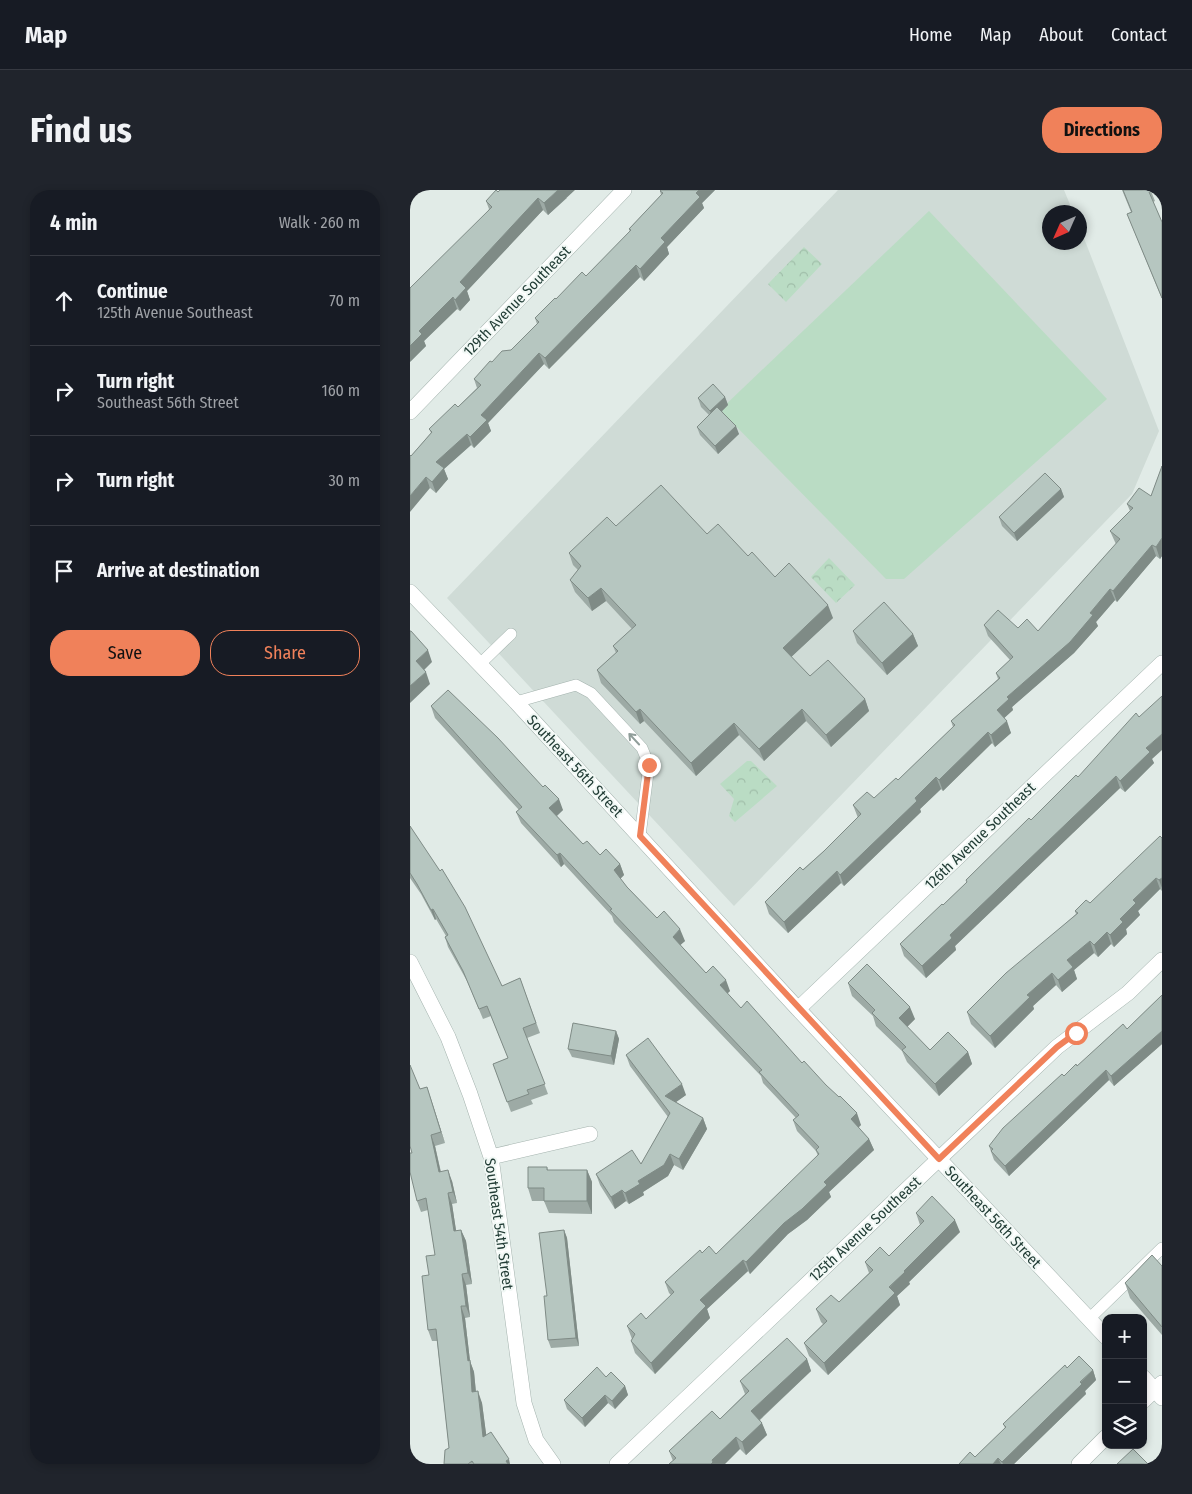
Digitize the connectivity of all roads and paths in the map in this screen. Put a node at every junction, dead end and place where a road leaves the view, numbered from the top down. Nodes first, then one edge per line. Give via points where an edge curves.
1 (624, 190) edge
2 (410, 412) edge
3 (410, 592) edge
4 (512, 634) dead end
5 (1162, 663) edge
6 (480, 664) junction
7 (516, 702) junction
8 (640, 836) junction
9 (1162, 960) edge
10 (410, 962) edge
11 (798, 1009) junction
12 (590, 1134) dead end
13 (490, 1157) junction
14 (939, 1159) junction
15 (1162, 1248) edge
16 (1089, 1319) junction
17 (1102, 1333) edge
18 (1147, 1380) edge
19 (1160, 1390) edge
20 (1147, 1398) edge
21 (1102, 1441) edge
22 (553, 1464) edge
23 (617, 1464) edge
24 (1078, 1464) edge

1 - 2 street, 129th Avenue Southeast
3 - 6 street, Southeast 56th Street
4 - 6 lane
5 - 11 street, 126th Avenue Southeast
6 - 7 street, Southeast 56th Street
7 - 8 street, Southeast 56th Street
8 -> 7 lane via 649,765 642,748 592,694 576,685
8 - 11 street, Southeast 56th Street
9 - 14 street, 125th Avenue Southeast via 1113,1005 1057,1047
10 - 13 street, Southeast 54th Street via 448,1037
11 - 14 street, Southeast 56th Street
12 - 13 street
13 - 22 street, Southeast 54th Street via 524,1403 536,1440
14 - 16 street, Southeast 56th Street
14 - 23 street, 125th Avenue Southeast
15 - 16 lane
16 - 17 street, Southeast 56th Street
18 - 19 street
19 - 20 street
21 - 24 street

